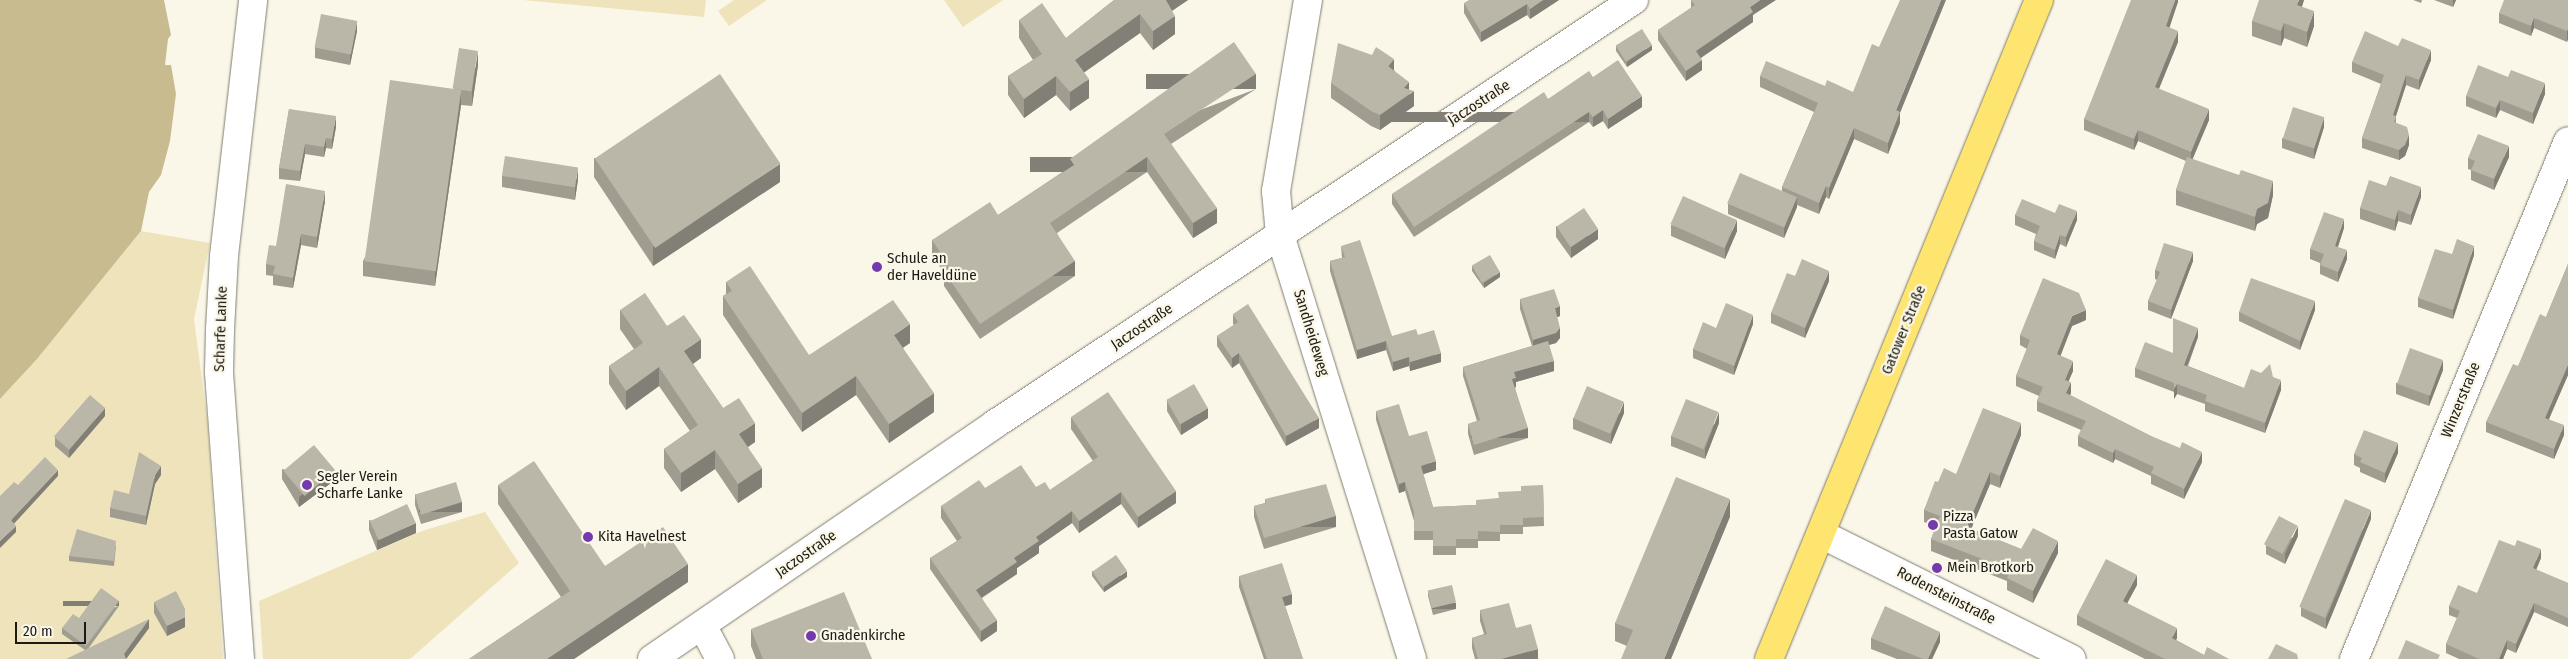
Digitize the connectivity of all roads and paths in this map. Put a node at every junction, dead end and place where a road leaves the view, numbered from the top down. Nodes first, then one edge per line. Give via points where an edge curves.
1 (253, 0) edge
2 (1308, 0) edge
3 (1634, 0) edge
4 (2039, 0) edge
5 (2568, 141) edge
6 (1280, 235) junction
7 (1821, 534) junction
8 (702, 625) junction
9 (240, 659) edge
10 (652, 659) edge
11 (720, 659) edge
12 (1412, 659) edge
13 (1769, 659) edge
14 (2072, 659) edge
15 (2354, 659) edge

1 - 9 street, Scharfe Lanke via 224,256 219,371
2 - 6 street, Sandheideweg via 1276,191
3 - 6 street, Jaczostraße
4 - 7 main road, Gatower Straße
5 - 15 street, Winzerstraße
6 - 8 street, Jaczostraße via 995,424
6 - 12 street, Sandheideweg
7 - 13 main road, Gatower Straße
7 - 14 street, Rodensteinstraße
8 - 10 street, Jaczostraße
8 - 11 street

